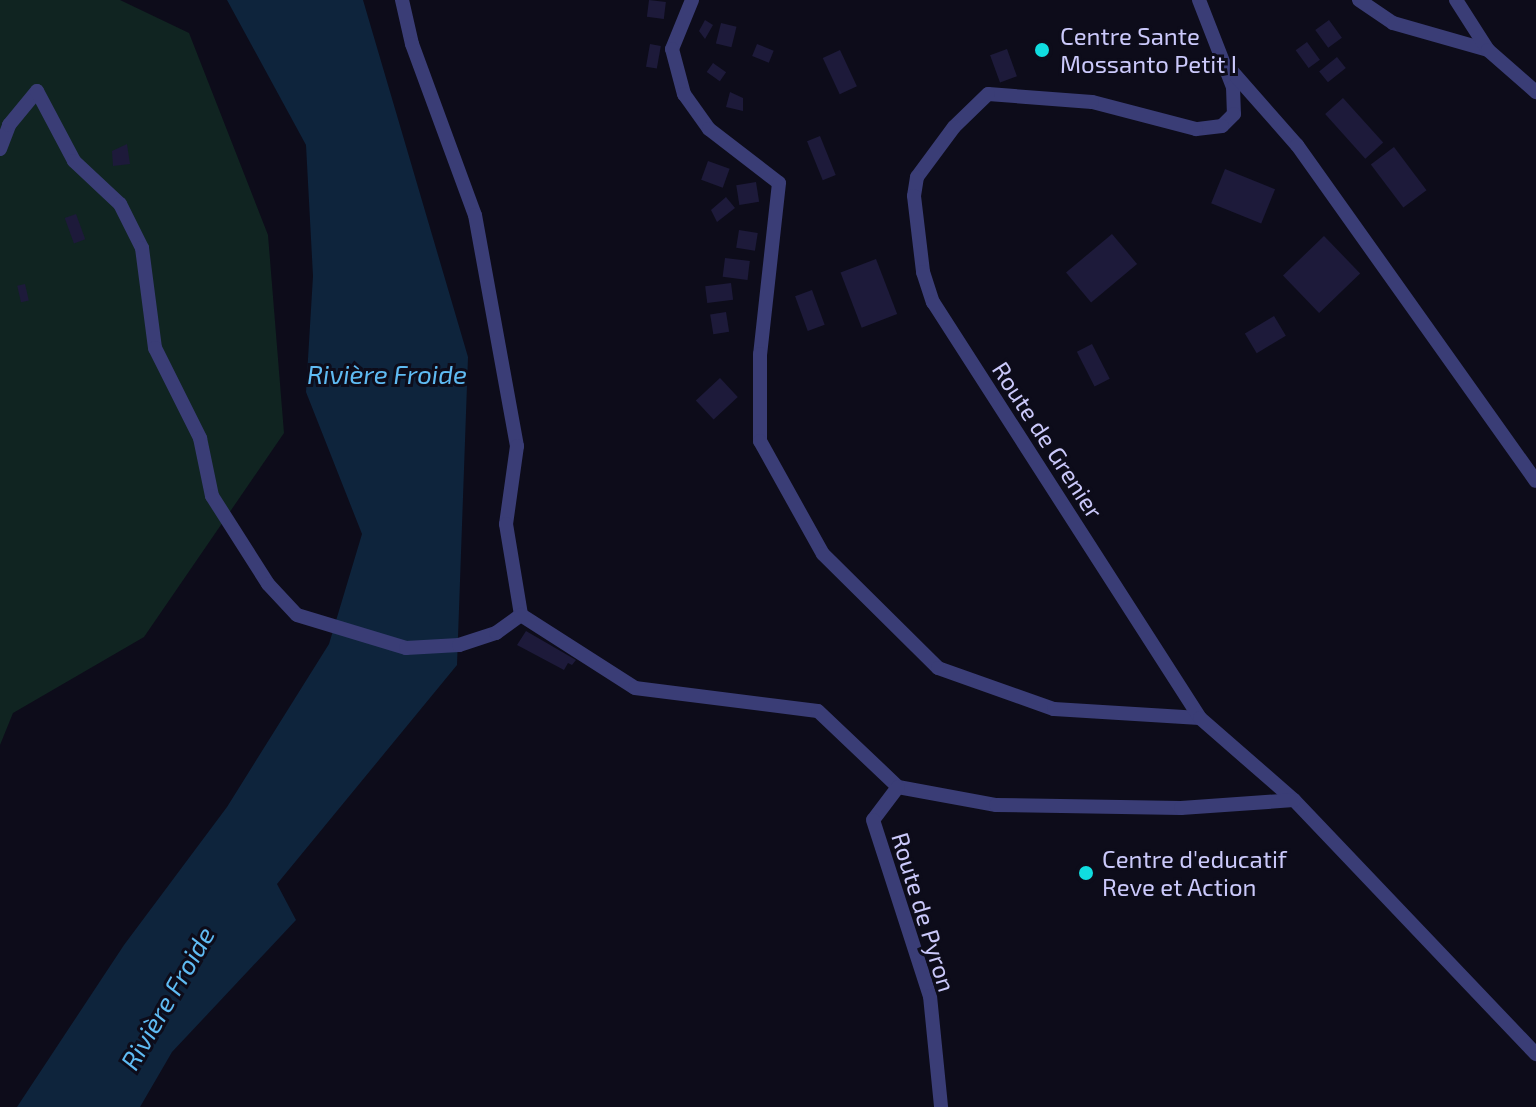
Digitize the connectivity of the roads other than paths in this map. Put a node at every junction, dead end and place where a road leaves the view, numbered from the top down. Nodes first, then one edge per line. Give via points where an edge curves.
1 (402, 0) edge
2 (692, 0) edge
3 (1199, 0) edge
4 (1359, 0) edge
5 (1456, 0) edge
6 (1488, 50) junction
7 (1221, 59) junction
8 (1536, 92) edge
9 (0, 149) edge
10 (1536, 481) edge
11 (521, 615) junction
12 (1200, 718) junction
13 (898, 787) junction
14 (1294, 800) junction
15 (1536, 1054) edge
16 (941, 1107) edge

1 - 11 street via 412,44 475,215 517,446 506,524
2 - 12 street via 672,49 684,94 709,129 779,183 760,354 760,441 823,554 938,668 1054,709
3 - 7 street, Route de Grenier
4 - 6 street via 1393,23
5 - 6 street
6 - 8 street
7 - 10 street via 1297,145
7 - 12 street, Route de Grenier via 1235,101 1234,114 1222,126 1196,129 1092,102 988,94 930,158 917,177 914,196 923,272 933,302
9 - 11 street via 9,125 37,91 74,161 120,204 142,248 155,348 200,438 212,496 268,584 297,615 406,648 459,645 496,633
11 - 13 street via 635,688 818,711
12 - 14 street, Route de Grenier
13 - 14 street via 996,805 1181,808
13 - 16 street, Route de Pyron via 873,820 930,996
14 - 15 street, Route de Grenier

